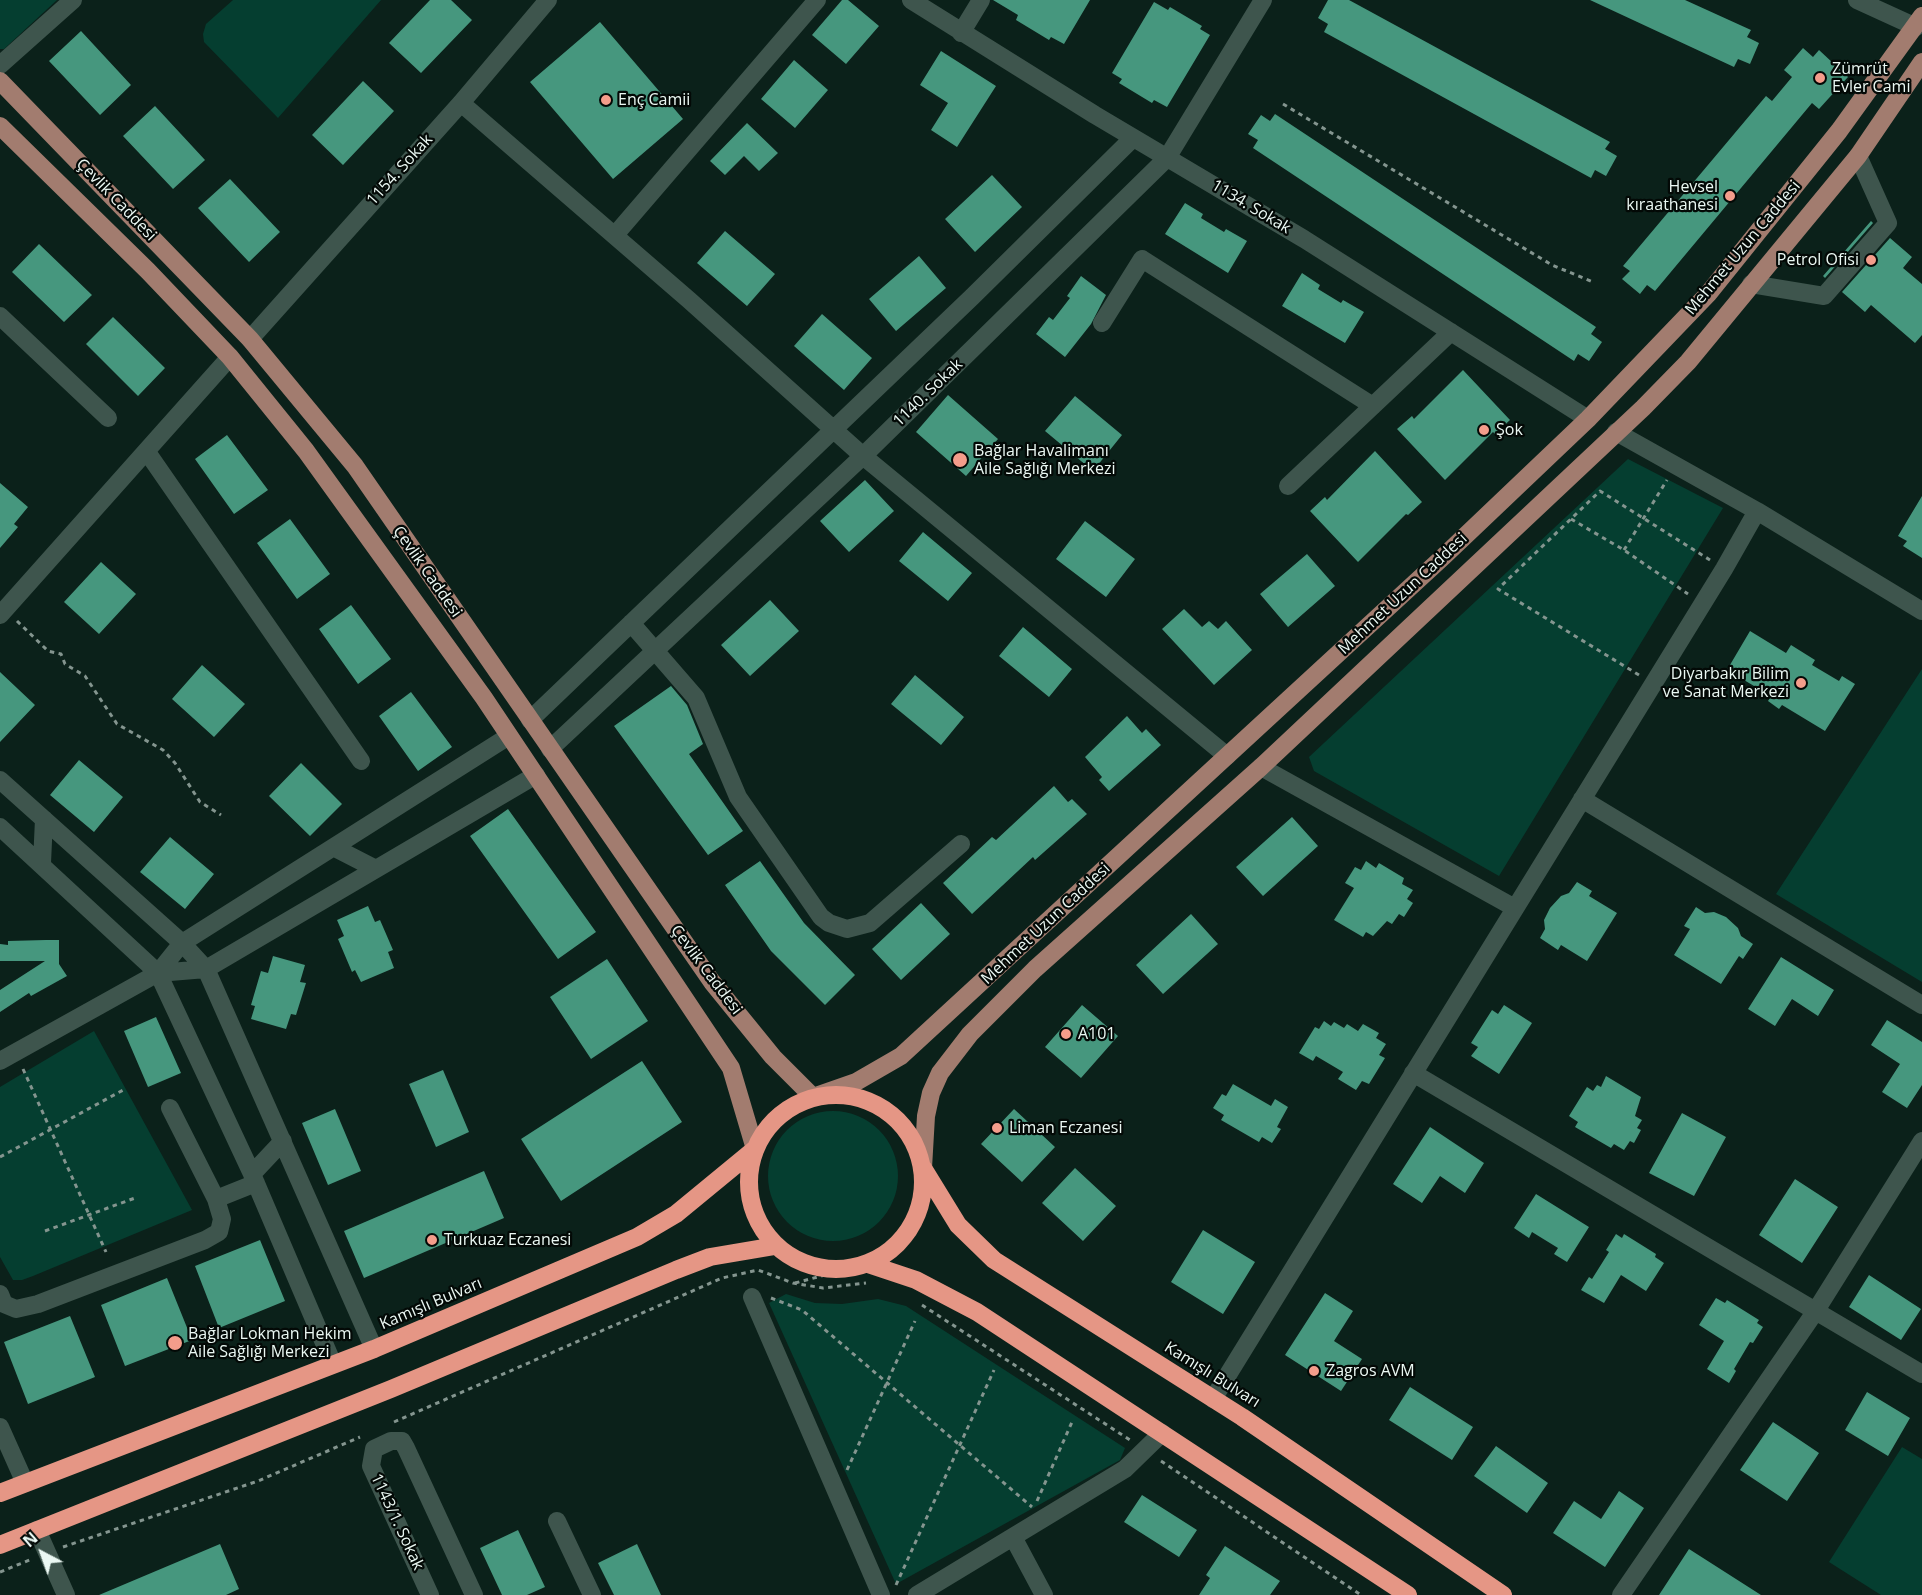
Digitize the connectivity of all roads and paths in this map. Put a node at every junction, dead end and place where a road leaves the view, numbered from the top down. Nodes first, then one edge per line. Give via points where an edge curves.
1 (73, 0) edge
2 (548, 0) edge
3 (817, 0) edge
4 (911, 0) edge
5 (981, 0) edge
6 (1263, 0) edge
7 (1857, 0) edge
8 (1919, 21) edge
9 (961, 33) junction
10 (1922, 62) edge
11 (0, 65) edge
12 (0, 81) edge
13 (1916, 82) edge
14 (461, 103) junction
15 (1283, 104) dead end
16 (0, 126) edge
17 (1133, 138) junction
18 (1858, 156) junction
19 (1167, 158) junction
20 (615, 235) junction
21 (1593, 282) dead end
22 (1751, 284) junction
23 (0, 316) edge
24 (1102, 323) dead end
25 (1451, 332) junction
26 (250, 339) junction
27 (230, 357) junction
28 (1373, 406) junction
29 (108, 418) dead end
30 (1588, 419) junction
31 (835, 429) junction
32 (1616, 432) junction
33 (147, 452) junction
34 (863, 456) junction
35 (1675, 466) junction
36 (1288, 486) dead end
37 (1756, 510) junction
38 (1643, 518) junction
39 (1571, 519) junction
40 (1624, 550) junction
41 (1724, 569) junction
42 (1702, 603) junction
43 (1922, 611) edge
44 (3, 612) edge
45 (631, 623) junction
46 (657, 651) junction
47 (1653, 683) junction
48 (530, 720) junction
49 (509, 736) junction
50 (550, 749) junction
51 (1227, 756) junction
52 (361, 761) dead end
53 (1261, 767) junction
54 (536, 775) junction
55 (0, 780) edge
56 (1582, 799) junction
57 (221, 815) dead end
58 (44, 819) junction
59 (0, 827) edge
60 (961, 844) dead end
61 (335, 848) junction
62 (42, 863) junction
63 (374, 868) junction
64 (1515, 908) junction
65 (182, 943) junction
66 (206, 969) junction
67 (158, 973) junction
68 (1922, 1005) edge
69 (8, 1056) edge
70 (1413, 1073) junction
71 (125, 1089) dead end
72 (813, 1097) junction
73 (170, 1108) dead end
74 (51, 1129) junction
75 (282, 1141) junction
76 (1922, 1141) edge
77 (755, 1149) junction
78 (0, 1157) edge
79 (923, 1168) junction
80 (254, 1179) junction
81 (135, 1198) dead end
82 (216, 1199) junction
83 (90, 1215) junction
84 (45, 1231) dead end
85 (775, 1246) junction
86 (106, 1252) dead end
87 (868, 1264) junction
88 (844, 1269) junction
89 (793, 1283) junction
90 (869, 1283) dead end
91 (0, 1294) edge
92 (752, 1297) joint
93 (921, 1305) dead end
94 (1815, 1312) junction
95 (915, 1321) dead end
96 (374, 1349) junction
97 (333, 1364) junction
98 (994, 1370) dead end
99 (1922, 1374) edge
100 (887, 1382) junction
101 (1213, 1399) junction
102 (1072, 1422) dead end
103 (388, 1425) dead end
104 (0, 1427) edge
105 (368, 1433) dead end
106 (1161, 1433) junction
107 (960, 1447) junction
108 (1146, 1451) junction
109 (25, 1483) junction
110 (0, 1493) edge
111 (837, 1493) junction
112 (1039, 1513) junction
113 (557, 1521) dead end
114 (37, 1530) junction
115 (1013, 1537) junction
116 (0, 1545) edge
117 (47, 1553) junction
118 (0, 1572) edge
119 (466, 1576) junction
120 (66, 1595) edge
121 (430, 1595) edge
122 (456, 1595) edge
123 (474, 1595) edge
124 (592, 1595) edge
125 (881, 1595) edge
126 (893, 1595) edge
127 (916, 1595) edge
128 (1044, 1595) edge
129 (1361, 1595) edge
130 (1408, 1595) edge
131 (1503, 1595) edge
132 (1621, 1595) edge

1 - 11 street
2 - 14 street, 1154. Sokak
3 - 20 street
4 - 9 street, 1134. Sokak
5 - 9 street
6 - 19 street, 1140. Sokak
7 - 8 street
8 - 30 main road, Mehmet Uzun Caddesi via 1839,131 1707,294
9 - 17 street, 1134. Sokak
10 - 13 main road
12 - 26 main road, Çevlik Caddesi
13 - 18 main road
14 - 20 street
14 - 26 street, 1154. Sokak
15 - 21 path via 1552,266
16 - 27 main road, Çevlik Caddesi
17 - 19 street, 1134. Sokak
17 - 31 street
18 - 22 main road
18 - 22 street via 1888,223 1824,296
19 - 25 street, 1134. Sokak
19 - 34 street, 1140. Sokak
20 - 31 street
22 - 32 main road via 1688,362
23 - 29 street
24 - 28 street via 1142,259
25 - 28 street
25 - 30 street, 1134. Sokak
26 - 48 main road, Çevlik Caddesi via 355,466
27 - 33 street
27 - 49 main road, Çevlik Caddesi via 306,451
28 - 36 street
30 - 51 main road, Mehmet Uzun Caddesi
31 - 34 street
31 - 45 street
32 - 35 street
32 - 53 main road
33 - 44 street
33 - 52 street
34 - 46 street, 1140. Sokak
34 - 51 street
35 - 37 street
35 - 38 path
37 - 41 street
37 - 43 street
38 - 39 path via 1600,491
38 - 40 path
38 - 41 path
39 - 40 path
39 - 47 path via 1498,589
40 - 42 path
41 - 42 street
42 - 47 street
44 - 57 path via 48,651 64,657 64,664 85,676 117,724 163,750 200,802
45 - 46 street
45 - 48 street
46 - 50 street, 1140. Sokak
46 - 60 street via 696,698 738,797 829,923 847,928 870,923
47 - 56 street
48 - 50 main road, Çevlik Caddesi
49 - 54 main road, Çevlik Caddesi
49 - 61 street
50 - 72 main road, Çevlik Caddesi via 712,982 773,1057
51 - 72 main road, Mehmet Uzun Caddesi via 901,1056 856,1082
53 - 64 street
53 - 79 main road via 1035,969 970,1034 940,1072 931,1093
54 - 63 street
54 - 77 main road, Çevlik Caddesi via 731,1068
55 - 58 street
56 - 64 street
56 - 68 street
58 - 62 street
58 - 65 street
59 - 62 street
61 - 63 street
61 - 65 street
62 - 67 street
63 - 66 street
64 - 70 street
65 - 66 street
65 - 67 street
66 - 67 street
66 - 75 street
67 - 69 street
67 - 80 street
69 - 74 path
70 - 94 street
70 - 101 street
71 - 74 path
72 - 77 highway via 778,1116
72 - 79 highway via 843,1094 879,1106 895,1117 913,1140
73 - 82 street
74 - 78 path
74 - 83 path
75 - 80 street
75 - 96 street
76 - 94 street
77 - 85 highway via 748,1174 750,1200 759,1225
77 - 96 highway, Kamışlı Bulvarı via 676,1214 637,1237
79 - 87 highway via 920,1203 906,1235 889,1252
79 - 101 highway, Kamışlı Bulvarı via 958,1225 994,1260
80 - 82 street
80 - 97 street
81 - 83 path
82 - 91 street via 222,1219 219,1232 205,1240 38,1304 16,1309 4,1304
83 - 84 path
83 - 86 path
85 - 88 highway via 795,1260 819,1268
85 - 114 highway via 710,1257 676,1270
87 - 88 highway
87 - 106 highway via 916,1280 977,1312
88 - 89 path
89 - 90 path via 824,1288
89 - 103 path via 758,1270 722,1278
92 - 100 path via 765,1295 802,1310
92 - 111 street
93 - 108 path
94 - 99 street
94 - 132 street
95 - 100 path
96 - 97 highway, Kamışlı Bulvarı
97 - 109 highway, Kamışlı Bulvarı
98 - 107 path
100 - 107 path
100 - 111 path
101 - 131 highway, Kamışlı Bulvarı
102 - 112 path
104 - 109 street
105 - 117 path via 258,1481
106 - 108 street
106 - 130 highway
107 - 112 path
107 - 126 path
108 - 112 street via 1125,1469
108 - 129 path
109 - 110 highway, Kamışlı Bulvarı
111 - 125 street
112 - 115 street
113 - 124 street
114 - 116 highway
114 - 117 street
115 - 127 street
115 - 128 street
117 - 118 path
117 - 120 street
119 - 121 street, 1143/1. Sokak via 402,1441 391,1441 374,1449 371,1466
119 - 122 street
119 - 123 street

